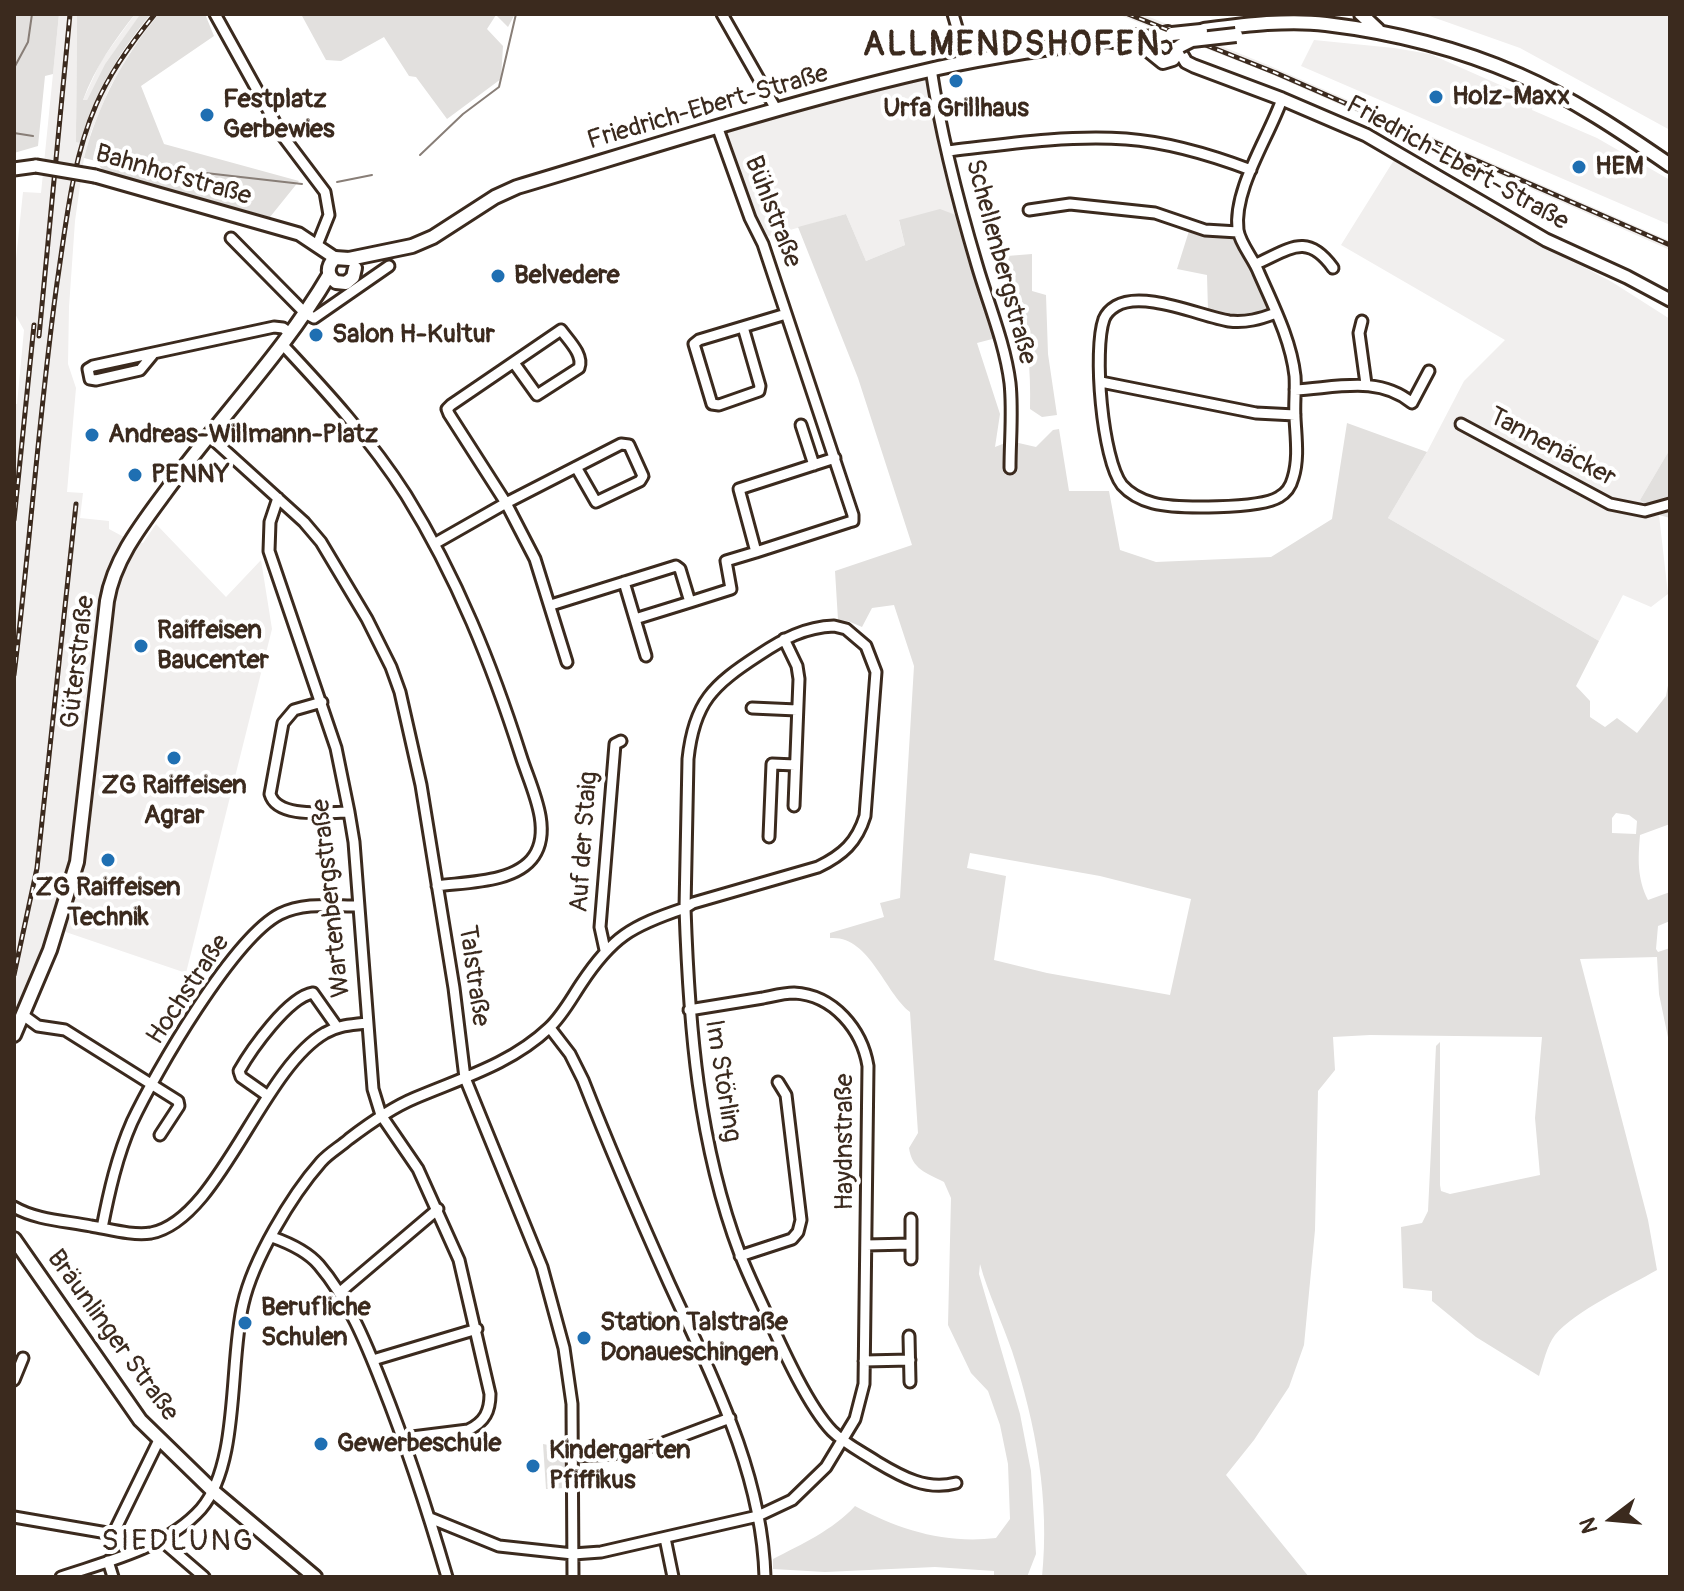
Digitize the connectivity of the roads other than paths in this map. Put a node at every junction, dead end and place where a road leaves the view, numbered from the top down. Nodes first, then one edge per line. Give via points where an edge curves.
1 (215, 14) edge
2 (722, 14) edge
3 (953, 14) edge
4 (1341, 14) edge
5 (1355, 14) edge
6 (1361, 14) edge
7 (1325, 24) junction
8 (1347, 29) junction
9 (1381, 32) junction
10 (1172, 34) junction
11 (1156, 37) junction
12 (1107, 40) junction
13 (1180, 48) junction
14 (1152, 52) junction
15 (967, 62) junction
16 (1166, 62) junction
17 (931, 69) junction
18 (1219, 76) junction
19 (1282, 99) junction
20 (776, 109) junction
21 (717, 126) junction
22 (948, 151) junction
23 (1670, 165) edge
24 (14, 169) edge
25 (1251, 170) junction
26 (1029, 210) dead end
27 (1238, 232) junction
28 (231, 238) dead end
29 (317, 245) junction
30 (352, 263) junction
31 (1256, 264) junction
32 (389, 266) dead end
33 (1333, 268) dead end
34 (332, 270) junction
35 (1670, 300) edge
36 (305, 313) junction
37 (1276, 313) junction
38 (786, 314) junction
39 (1362, 321) dead end
40 (743, 327) junction
41 (290, 333) junction
42 (282, 344) junction
43 (154, 353) junction
44 (514, 363) junction
45 (1429, 371) dead end
46 (1101, 382) junction
47 (1366, 384) junction
48 (1295, 390) junction
49 (1295, 415) junction
50 (1461, 424) dead end
51 (801, 425) dead end
52 (208, 435) junction
53 (835, 458) junction
54 (814, 465) junction
55 (576, 467) junction
56 (1010, 468) dead end
57 (278, 498) junction
58 (506, 503) junction
59 (1670, 504) edge
60 (434, 544) junction
61 (756, 552) junction
62 (624, 582) junction
63 (690, 602) junction
64 (551, 605) junction
65 (635, 619) junction
66 (784, 639) junction
67 (646, 656) dead end
68 (567, 662) dead end
69 (322, 702) junction
70 (752, 708) dead end
71 (797, 710) junction
72 (621, 741) dead end
73 (795, 765) junction
74 (794, 806) dead end
75 (349, 812) junction
76 (769, 837) dead end
77 (437, 886) junction
78 (358, 906) junction
79 (685, 908) junction
80 (605, 950) junction
81 (689, 1010) junction
82 (23, 1015) junction
83 (366, 1023) junction
84 (337, 1027) junction
85 (550, 1028) junction
86 (14, 1035) edge
87 (465, 1078) junction
88 (778, 1082) dead end
89 (153, 1085) junction
90 (268, 1096) junction
91 (381, 1115) junction
92 (160, 1135) dead end
93 (14, 1207) edge
94 (438, 1209) junction
95 (911, 1219) dead end
96 (102, 1228) junction
97 (272, 1237) junction
98 (911, 1244) junction
99 (15, 1245) edge
100 (866, 1245) junction
101 (740, 1256) junction
102 (911, 1259) dead end
103 (339, 1293) junction
104 (477, 1329) junction
105 (909, 1336) dead end
106 (23, 1358) dead end
107 (373, 1360) junction
108 (910, 1360) junction
109 (864, 1361) junction
110 (14, 1380) edge
111 (910, 1382) dead end
112 (730, 1418) junction
113 (404, 1438) junction
114 (159, 1440) junction
115 (843, 1440) junction
116 (573, 1456) junction
117 (956, 1483) dead end
118 (213, 1491) junction
119 (758, 1516) junction
120 (14, 1517) edge
121 (430, 1518) junction
122 (113, 1534) junction
123 (665, 1538) junction
124 (161, 1540) junction
125 (128, 1553) junction
126 (573, 1554) junction
127 (108, 1561) junction
128 (61, 1577) edge
129 (113, 1577) edge
130 (204, 1577) edge
131 (315, 1577) edge
132 (447, 1577) edge
133 (573, 1577) edge
134 (673, 1577) edge
135 (765, 1577) edge

1 - 29 street via 282,135 325,192 329,215
2 - 20 street
3 - 15 street
4 - 7 main road
5 - 8 main road
6 - 9 main road
7 - 8 main road
7 - 10 main road, bridge
8 - 9 main road
8 - 13 main road, bridge via 1192,40
9 - 23 main road via 1436,44 1522,76
10 - 11 main road, Friedrich-Ebert-Straße
10 - 13 main road, Friedrich-Ebert-Straße, bridge
11 - 12 main road, Friedrich-Ebert-Straße via 1123,35
11 - 14 main road
12 - 14 main road, Friedrich-Ebert-Straße via 1142,45
12 - 15 main road, Friedrich-Ebert-Straße
13 - 16 main road
13 - 18 street, Friedrich-Ebert-Straße via 1186,62
14 - 16 main road, Friedrich-Ebert-Straße
15 - 17 main road, Friedrich-Ebert-Straße
16 - 18 street, Friedrich-Ebert-Straße
17 - 20 main road, Friedrich-Ebert-Straße
17 - 22 street, Schellenbergstraße
18 - 19 street, Friedrich-Ebert-Straße
19 - 25 street
19 - 35 street, Friedrich-Ebert-Straße via 1366,135 1546,240
20 - 21 main road, Friedrich-Ebert-Straße
21 - 30 main road, Friedrich-Ebert-Straße via 517,187 433,237
21 - 38 street, Bühlstraße
22 - 25 street via 1129,139
22 - 56 street, Schellenbergstraße via 1008,376
24 - 29 street, Bahnhofstraße, bridge via 36,166 95,176 299,234
25 - 27 street
26 - 27 street via 1070,204 1155,213 1205,230
27 - 31 street
28 - 36 street
29 - 34 street, Bahnhofstraße
30 - 34 main road
30 - 34 main road, Friedrich-Ebert-Straße via 350,281
31 - 33 street via 1298,246 1322,253
31 - 37 street
32 - 36 street via 314,318
34 - 36 main road, Güterstraße
36 - 41 main road, Güterstraße
37 - 46 street via 1230,321 1141,301 1118,305 1104,320
37 - 48 street
38 - 40 street
38 - 53 street, Bühlstraße
39 - 47 street
40 - 40 street via 759,391 712,404 694,344
41 - 42 main road, Güterstraße
41 - 43 street via 274,327
42 - 52 main road, Güterstraße
42 - 60 street via 382,461
43 - 43 street via 93,366 88,377 96,380 140,370
44 - 44 street via 561,330 582,363 537,395
44 - 58 street via 447,409
45 - 47 street via 1412,403 1382,386
46 - 49 street via 1256,413
46 - 49 street via 1112,467 1133,494 1162,505 1276,499 1293,478
47 - 48 street
48 - 49 street
50 - 59 street, Tannenäcker via 1610,504 1645,511
51 - 54 street
52 - 57 street, Talstraße
52 - 82 main road, Güterstraße via 140,528 109,587 77,862 59,926
53 - 54 street
53 - 61 street, Bühlstraße via 853,521
54 - 61 street via 739,489
55 - 55 street via 626,443 643,476 596,502
55 - 58 street
57 - 69 street, Wartenbergstraße via 269,551
57 - 77 street, Talstraße via 321,542 391,667 407,717
58 - 60 street
58 - 64 street
60 - 77 street via 502,698 541,829 533,858 522,867 489,879
61 - 63 street, Bühlstraße via 729,560 731,589
62 - 63 street via 676,566
62 - 64 street
62 - 65 street
63 - 65 street
64 - 68 street
65 - 67 street
66 - 71 street via 797,666
66 - 79 street, Im Störling via 723,678 691,736
66 - 79 street, Im Störling via 819,627 846,629 866,646 873,662 860,833 852,845 818,867
69 - 75 street, Wartenbergstraße
69 - 75 street via 294,710 283,723 271,800 286,811
70 - 71 street
71 - 73 street
72 - 80 street, Auf der Staig via 615,744 610,793 600,927
73 - 74 street
73 - 76 street via 772,764
75 - 78 street, Wartenbergstraße
77 - 87 street, Talstraße
78 - 83 street, Wartenbergstraße
78 - 89 street, Hochstraße via 309,905 280,914 260,928 221,975
79 - 80 street, Im Störling via 651,919
79 - 81 street, Im Störling
80 - 85 street, Im Störling
81 - 100 street, Haydnstraße via 793,993 831,1006 857,1031 868,1066
81 - 101 street, Im Störling via 708,1143
82 - 86 main road, Güterstraße
82 - 89 street via 38,1026 65,1030
83 - 84 street
83 - 91 street, Wartenbergstraße
84 - 90 street via 322,1034
84 - 90 street via 313,993 269,1026 239,1071
85 - 87 street, Im Störling via 512,1055
85 - 112 street via 583,1080
87 - 91 street, Im Störling
87 - 116 street, Talstraße via 544,1273 569,1379
88 - 101 street via 786,1095 801,1220 792,1239
89 - 92 street, Hochstraße via 179,1106
89 - 96 street, Hochstraße via 118,1162
90 - 96 street via 209,1186 171,1225 149,1233
91 - 94 street
91 - 97 street, Im Störling via 324,1159 287,1207
93 - 96 street via 25,1214
94 - 103 street
94 - 104 street via 459,1260
95 - 98 street
97 - 103 street via 318,1263
97 - 118 street, Im Störling via 243,1303 225,1451
98 - 100 street, Haydnstraße
98 - 102 street
99 - 114 main road, Bräunlinger Straße via 131,1409
100 - 109 street, Haydnstraße
101 - 115 street, Im Störling via 817,1412
103 - 107 street
104 - 107 street
104 - 113 street via 490,1394 487,1416 468,1430
105 - 108 street
106 - 110 street
107 - 113 street
108 - 109 street
108 - 111 street
109 - 115 street, Haydnstraße via 860,1403
112 - 116 street via 658,1445
112 - 119 street
113 - 121 street
114 - 118 main road, Bräunlinger Straße
114 - 122 street
115 - 117 street, Im Störling via 918,1483
115 - 119 street, Haydnstraße via 809,1485
116 - 126 street, Talstraße
118 - 124 street via 196,1514
118 - 131 main road, Bräunlinger Straße
119 - 123 street, Haydnstraße
119 - 135 street
120 - 122 street
121 - 126 street, Haydnstraße via 499,1546
121 - 132 street
122 - 125 street
123 - 126 street, Haydnstraße
123 - 134 street
124 - 125 street
124 - 130 street
125 - 127 street
126 - 133 street, Talstraße
127 - 128 street
127 - 129 street

